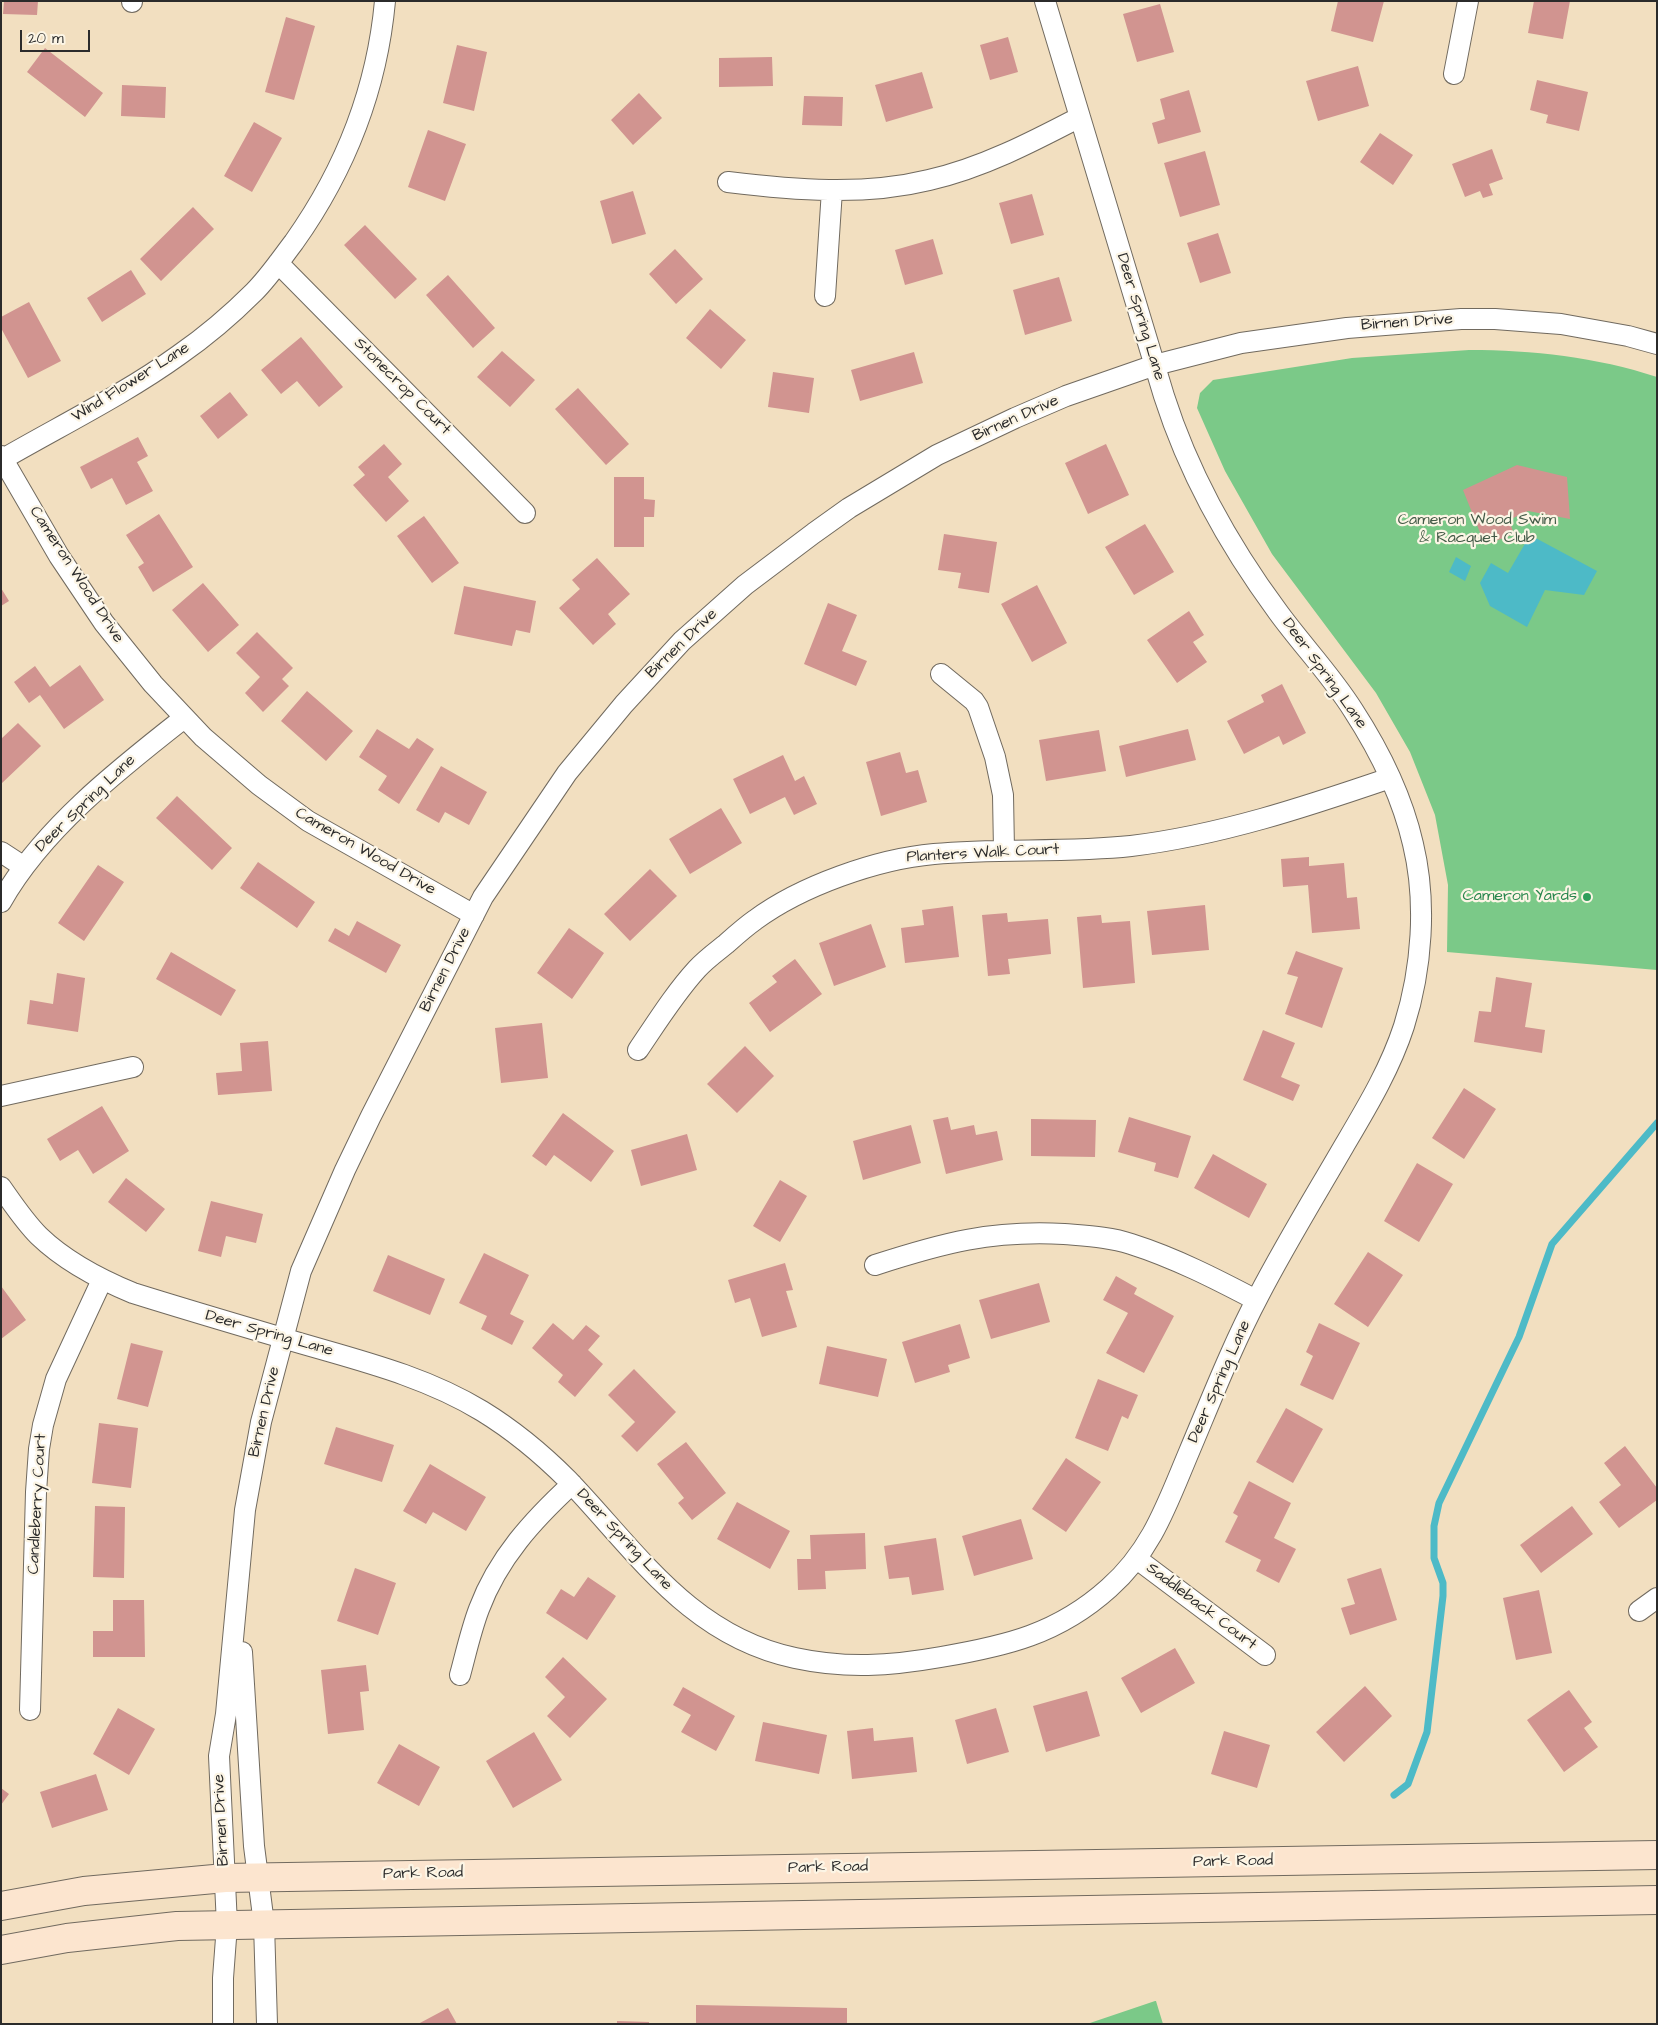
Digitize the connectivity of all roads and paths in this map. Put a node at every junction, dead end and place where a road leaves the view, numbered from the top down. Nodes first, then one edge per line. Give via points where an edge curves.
1 (385, 1) edge
2 (1045, 1) edge
3 (1468, 1) edge
4 (1454, 74) dead end
5 (1080, 117) junction
6 (728, 182) dead end
7 (832, 190) junction
8 (278, 263) junction
9 (825, 296) dead end
10 (1657, 344) edge
11 (1155, 365) junction
12 (2, 458) edge
13 (525, 513) dead end
14 (941, 674) dead end
15 (184, 718) junction
16 (1390, 778) junction
17 (1004, 850) junction
18 (1, 852) edge
19 (24, 867) junction
20 (1, 902) edge
21 (474, 915) junction
22 (638, 1050) dead end
23 (133, 1067) dead end
24 (1, 1096) edge
25 (1, 1187) edge
26 (874, 1266) dead end
27 (102, 1280) junction
28 (1256, 1300) junction
29 (282, 1338) junction
30 (572, 1484) junction
31 (1138, 1559) junction
32 (238, 1587) junction
33 (1657, 1598) edge
34 (1640, 1611) dead end
35 (1265, 1655) dead end
36 (460, 1675) dead end
37 (30, 1710) dead end
38 (1657, 1855) edge
39 (258, 1877) junction
40 (225, 1878) junction
41 (1657, 1900) edge
42 (1, 1906) edge
43 (264, 1924) junction
44 (227, 1925) junction
45 (1, 1950) edge
46 (223, 2024) edge
47 (267, 2024) edge

1 - 8 street, Wind Flower Lane via 376,63 350,143 309,220
2 - 5 street, Deer Spring Lane
3 - 4 street
5 - 7 street via 1037,140 980,164 929,180 885,188
5 - 11 street, Deer Spring Lane
6 - 7 street via 784,189
7 - 9 street
8 - 12 street, Wind Flower Lane via 254,292 178,356 152,374
8 - 13 street, Stonecrop Court
10 - 11 street, Birnen Drive via 1561,324 1461,319 1347,328 1240,343
11 - 16 street, Deer Spring Lane via 1185,453 1220,522 1277,610 1350,705
11 - 21 street, Birnen Drive via 1058,400 938,455 849,508 745,586 682,641 567,773
12 - 15 street, Cameron Wood Drive via 59,556 104,623
14 - 17 street via 978,707 996,757 1002,795
15 - 19 street, Deer Spring Lane via 107,781 47,839
15 - 21 street, Cameron Wood Drive via 258,785 308,821
16 - 17 street, Planters Walk Court via 1288,813 1211,833 1101,849
16 - 28 street, Deer Spring Lane via 1413,843 1420,888 1421,934 1406,1020 1380,1085
17 - 22 street, Planters Walk Court via 900,859 854,871 780,905 755,919 698,968 667,1006
18 - 19 street
19 - 20 street, Deer Spring Lane
21 - 29 street, Birnen Drive via 341,1178 308,1253
23 - 24 street
25 - 27 street, Deer Spring Lane via 40,1236 72,1262
26 - 28 street via 929,1247 975,1237 1031,1233 1086,1236 1131,1244 1174,1260
27 - 29 street, Deer Spring Lane via 133,1293
27 - 37 street, Candleberry Court via 56,1379 40,1441
28 - 31 street, Deer Spring Lane via 1155,1531
29 - 30 street, Deer Spring Lane via 390,1369 444,1390 485,1413 532,1447
29 - 32 street, Birnen Drive via 260,1422 245,1510
30 - 31 street, Deer Spring Lane via 657,1580 715,1626 753,1646 775,1653 843,1666 900,1664 1014,1642 1070,1617 1104,1593
30 - 36 street via 541,1513 512,1547 500,1567 480,1608
31 - 35 street, Saddleback Court
32 - 39 street, Birnen Drive
32 - 40 street, Birnen Drive via 219,1756
33 - 34 street
38 - 39 main road, Park Road
39 - 40 main road, Park Road
39 - 43 street, Birnen Drive
40 - 42 main road, Park Road via 84,1891
40 - 44 street, Birnen Drive
41 - 43 main road
43 - 44 main road
43 - 47 street, Birnen Drive
44 - 45 main road via 140,1928
44 - 46 street, Birnen Drive

